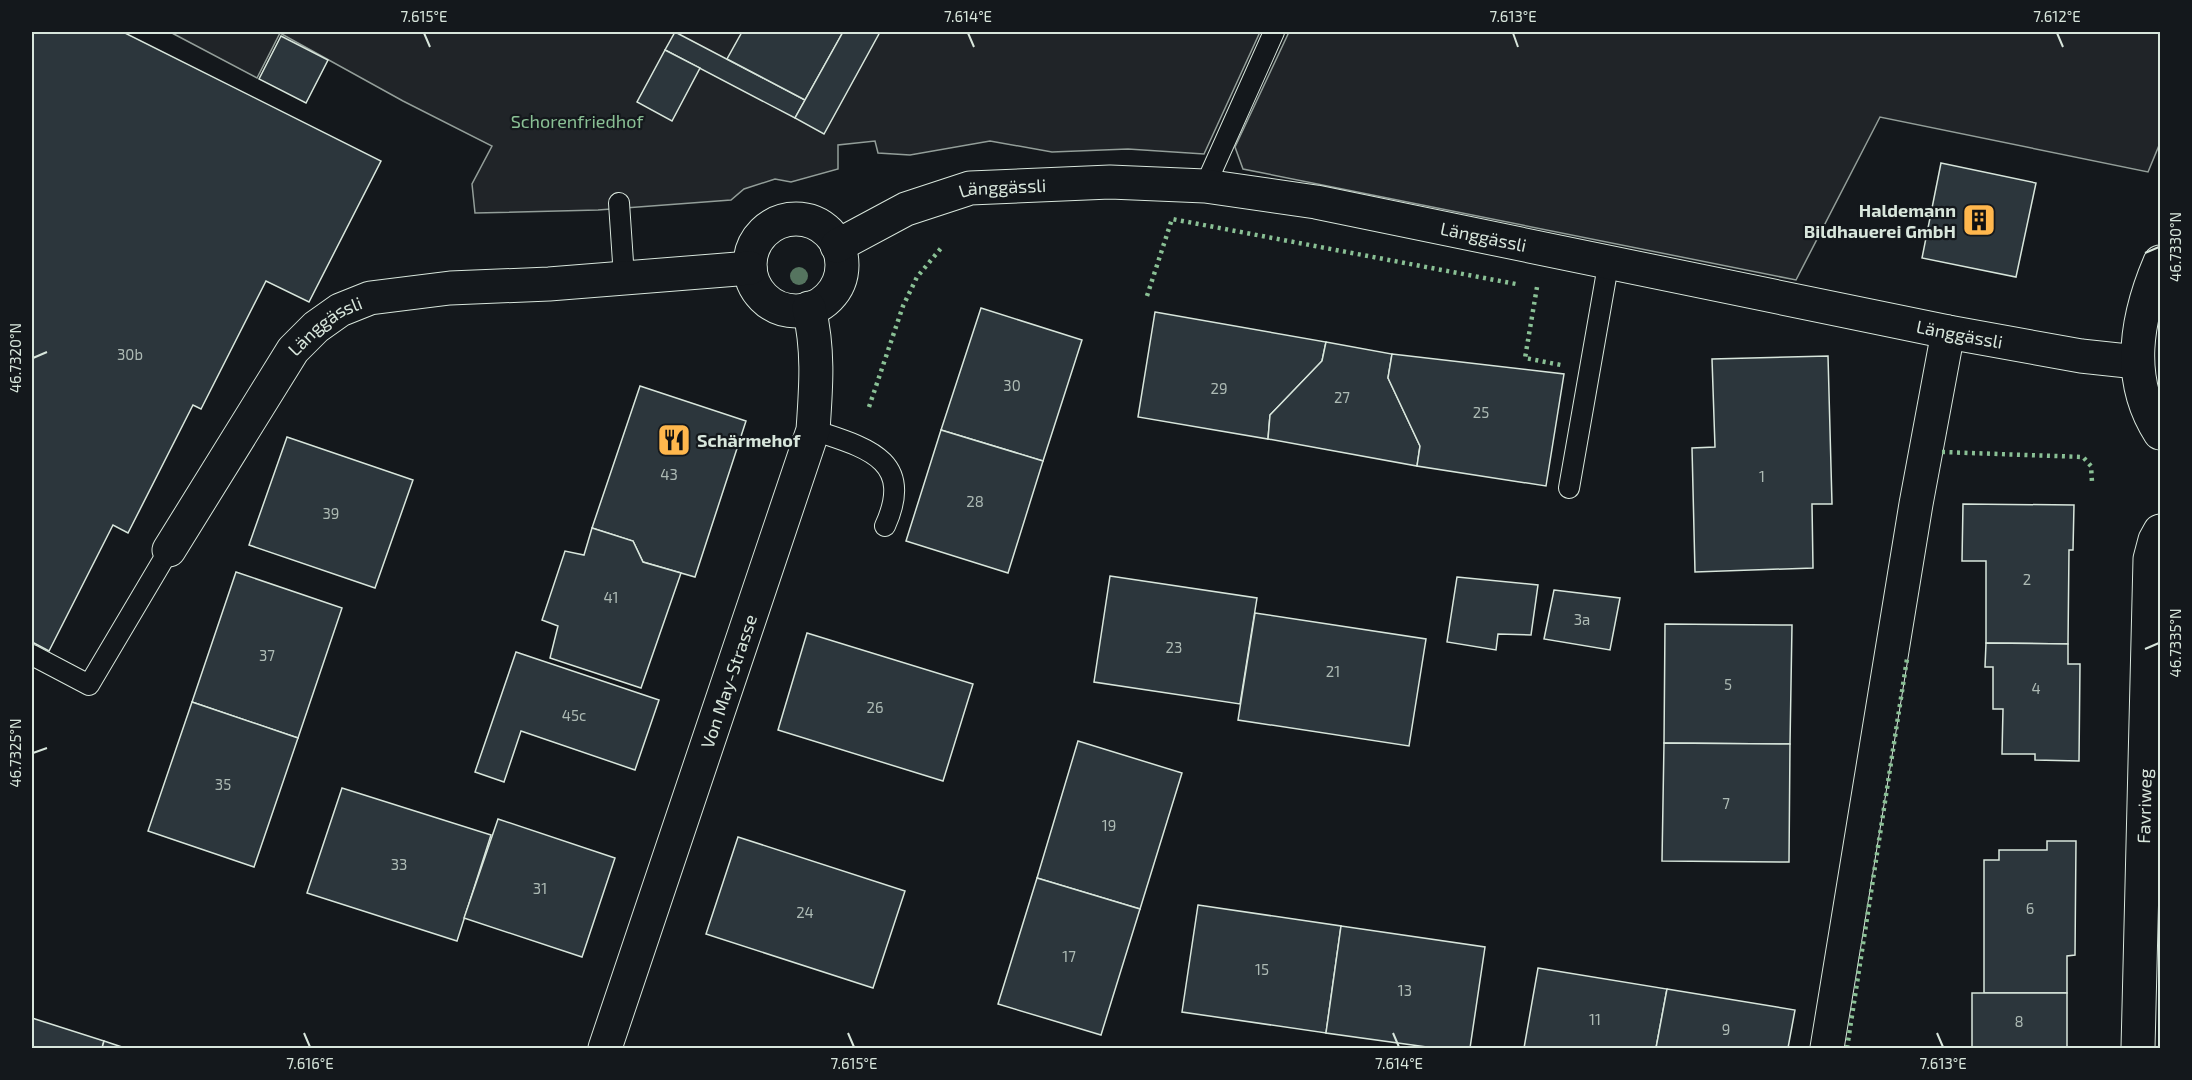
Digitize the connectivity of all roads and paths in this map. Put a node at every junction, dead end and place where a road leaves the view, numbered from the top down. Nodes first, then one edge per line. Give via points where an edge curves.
1 (1274, 32) edge
2 (1205, 186) junction
3 (619, 203) dead end
4 (837, 246) junction
5 (1609, 260) junction
6 (2160, 262) edge
7 (750, 268) junction
8 (624, 277) junction
9 (809, 308) junction
10 (1948, 332) junction
11 (2137, 362) junction
12 (813, 430) junction
13 (2160, 433) edge
14 (1569, 488) dead end
15 (885, 526) dead end
16 (2160, 531) edge
17 (169, 550) joint
18 (32, 655) edge
19 (605, 1048) edge
20 (1827, 1048) edge
21 (2138, 1048) edge

1 - 2 lane
2 - 4 street, Länggässli via 1110,182 970,188 906,209
2 - 5 street, Länggässli via 1316,202
3 - 8 lane
4 - 7 street via 816,223 784,220 758,238 751,252
4 - 9 street via 842,261 834,290 823,302
5 - 10 street, Länggässli
5 - 14 lane
6 - 11 street via 2140,319
7 - 8 street, Länggässli
7 - 9 street via 763,298 793,311
8 - 17 street, Länggässli via 450,288 370,298 340,310 293,350
9 - 12 street, Von May-Strasse via 816,339
10 - 11 street, Länggässli
10 - 20 street
11 - 13 street via 2144,398
12 - 15 lane via 860,447 888,467 893,503
12 - 19 street, Von May-Strasse
16 - 21 street, Favriweg via 2150,560
17 - 18 lane, Länggässli via 89,685

